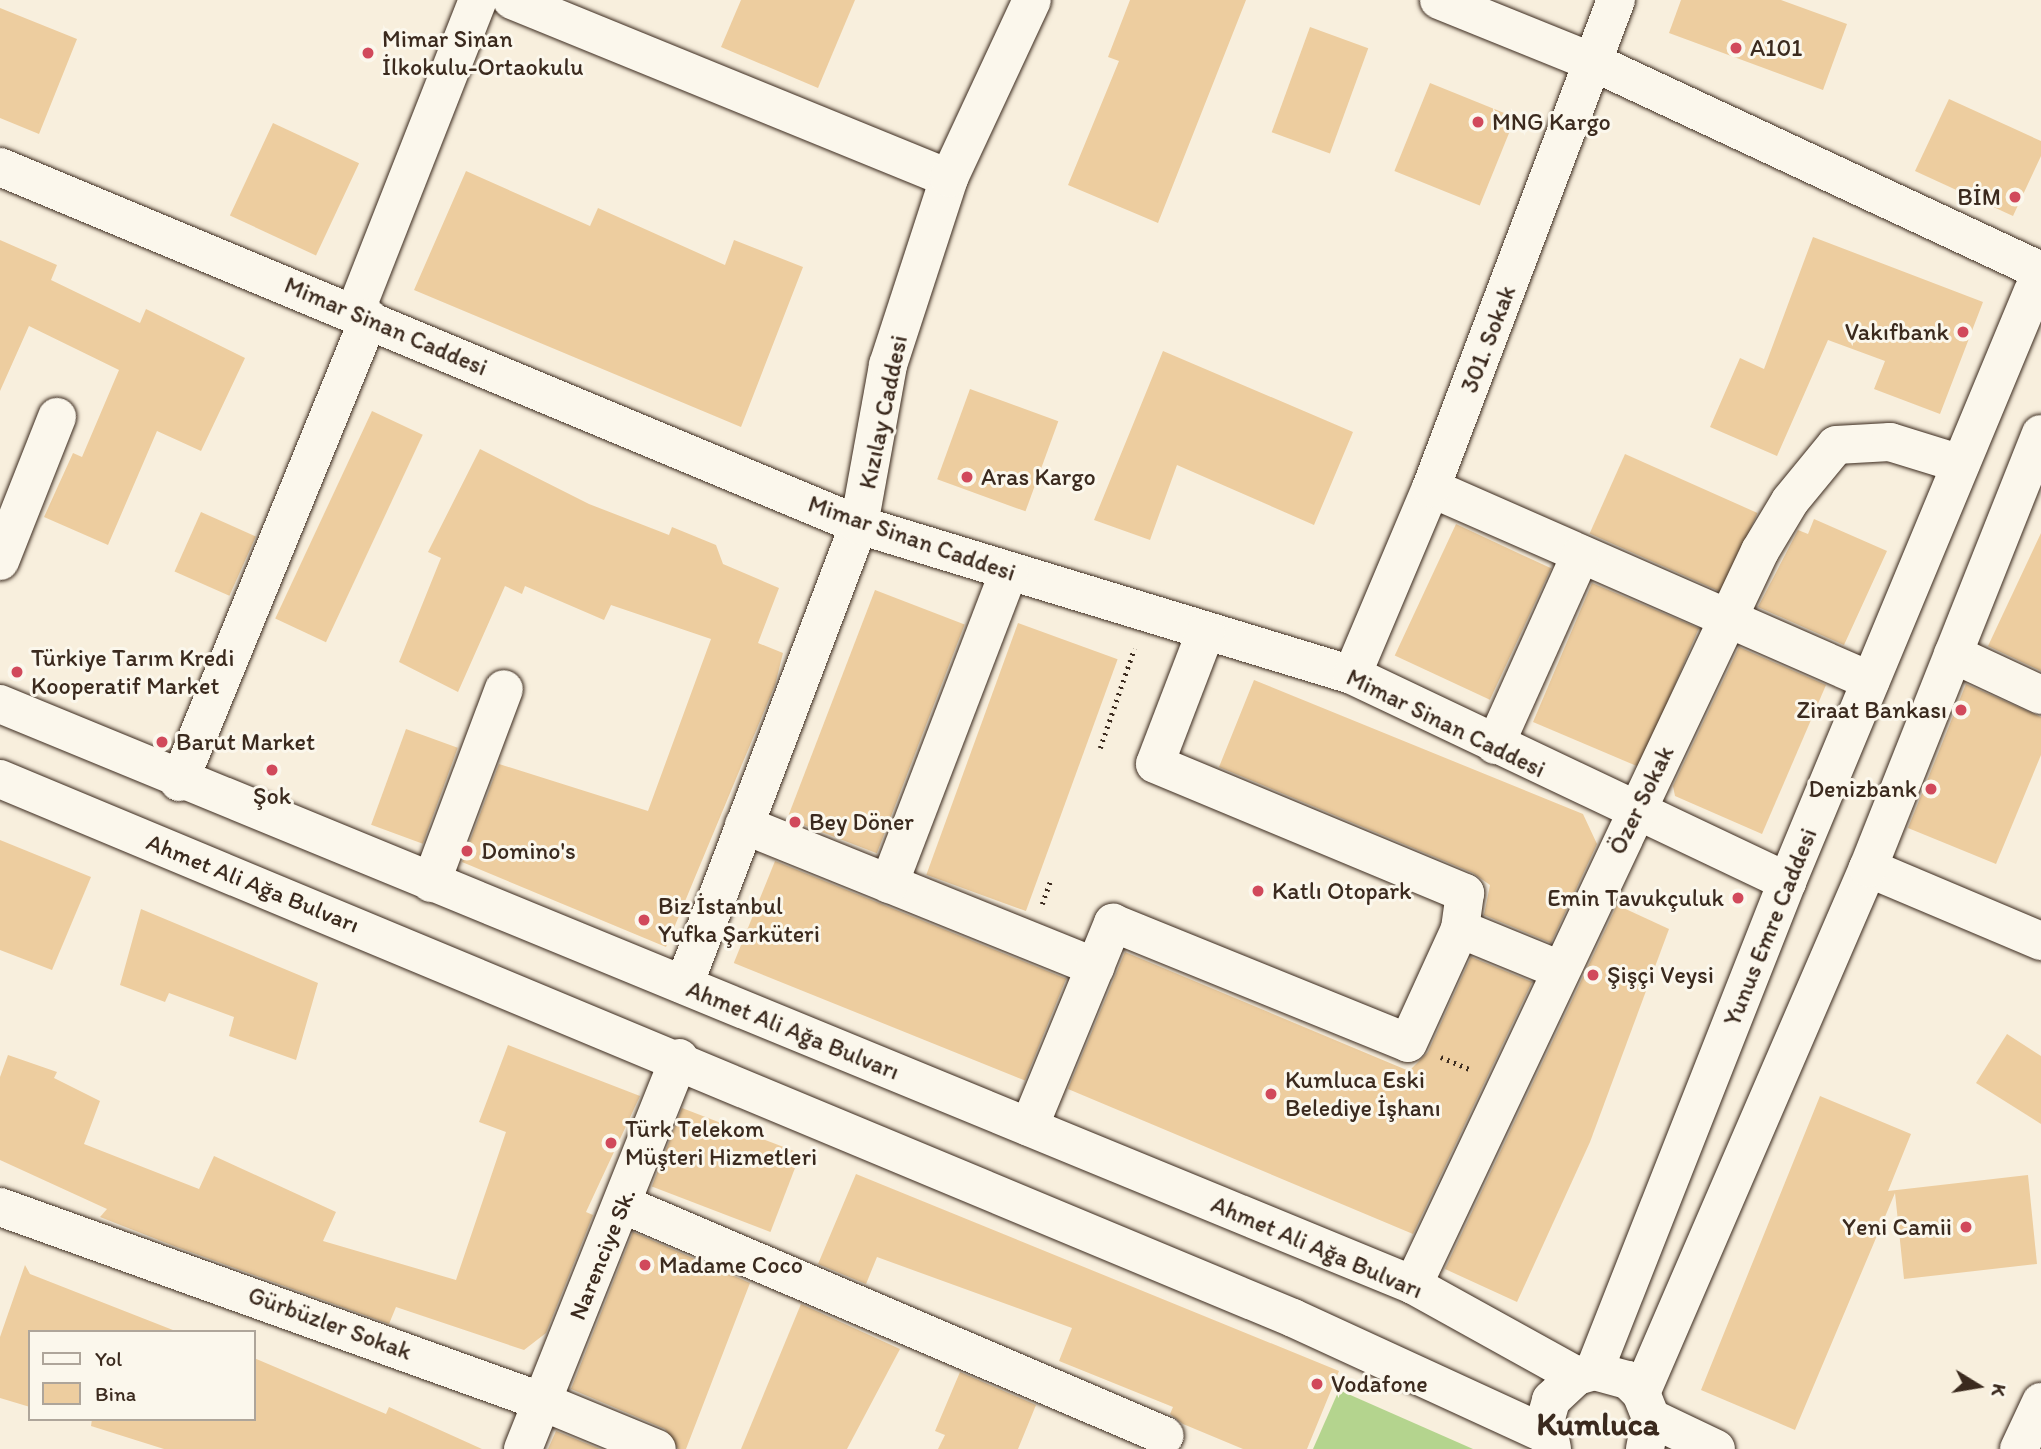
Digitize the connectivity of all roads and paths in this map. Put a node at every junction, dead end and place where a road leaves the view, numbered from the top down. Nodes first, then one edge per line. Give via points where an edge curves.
1 (478, 0) edge
2 (512, 0) edge
3 (1032, 0) edge
4 (1439, 0) edge
5 (1616, 0) edge
6 (1595, 63) junction
7 (0, 167) edge
8 (949, 178) junction
9 (2037, 279) edge
10 (362, 315) junction
11 (57, 417) dead end
12 (2041, 434) edge
13 (1961, 464) junction
14 (1431, 488) junction
15 (859, 525) junction
16 (1581, 554) junction
17 (0, 561) edge
18 (1009, 571) junction
19 (1146, 613) junction
20 (1728, 619) junction
21 (1206, 631) junction
22 (1953, 654) junction
23 (1352, 675) junction
24 (1871, 681) junction
25 (504, 689) dead end
26 (2041, 695) edge
27 (0, 704) edge
28 (1495, 746) junction
29 (1100, 748) dead end
30 (0, 779) edge
31 (179, 782) junction
32 (1635, 814) junction
33 (744, 825) junction
34 (1868, 868) junction
35 (1787, 882) junction
36 (431, 883) junction
37 (889, 884) junction
38 (1460, 929) junction
39 (2041, 941) edge
40 (1095, 967) junction
41 (1560, 970) junction
42 (684, 985) junction
43 (1408, 1043) junction
44 (678, 1058) junction
45 (1507, 1085) junction
46 (1029, 1127) junction
47 (622, 1204) junction
48 (0, 1207) edge
49 (1413, 1285) junction
50 (1586, 1374) junction
51 (543, 1402) junction
52 (2041, 1402) edge
53 (1646, 1420) edge
54 (1165, 1436) dead end
55 (1549, 1442) edge
56 (523, 1449) edge
57 (657, 1449) edge
58 (1716, 1449) edge
59 (2019, 1449) edge

1 - 10 main road
2 - 8 main road
3 - 8 main road, Kızılay Caddesi
4 - 6 main road
5 - 6 main road, 301. Sokak
6 - 9 main road
6 - 14 main road, 301. Sokak
7 - 10 main road, Mimar Sinan Caddesi
8 - 15 main road, Kızılay Caddesi via 888,365
9 - 13 main road, Yunus Emre Caddesi
10 - 15 main road, Mimar Sinan Caddesi
10 - 31 main road
11 - 17 main road
12 - 22 main road
13 - 20 main road, Özer Sokak via 1890,442 1836,445 1790,501
13 - 24 main road, Yunus Emre Caddesi
14 - 16 main road
14 - 23 main road, 301. Sokak
15 - 18 main road, Mimar Sinan Caddesi
15 - 33 main road, Kızılay Caddesi
16 - 20 main road
16 - 28 main road
18 - 19 main road, Mimar Sinan Caddesi
18 - 37 main road
19 - 21 main road, Mimar Sinan Caddesi
19 - 29 path
20 - 24 main road
20 - 32 main road, Özer Sokak
21 - 23 main road, Mimar Sinan Caddesi
21 - 38 main road via 1155,764 1465,893
22 - 26 main road
22 - 34 main road
23 - 28 main road, Mimar Sinan Caddesi
24 - 35 main road, Yunus Emre Caddesi
25 - 36 main road
27 - 31 main road, Ahmet Ali Ağa Bulvarı
28 - 32 main road, Mimar Sinan Caddesi
30 - 44 main road, Ahmet Ali Ağa Bulvarı
31 - 36 main road, Ahmet Ali Ağa Bulvarı
32 - 35 main road, Mimar Sinan Caddesi
32 - 41 main road, Özer Sokak
33 - 37 main road
33 - 42 main road, Kızılay Caddesi
34 - 39 main road
34 - 53 main road
35 - 50 main road, Yunus Emre Caddesi
36 - 42 main road, Ahmet Ali Ağa Bulvarı
37 - 40 main road
38 - 41 main road
38 - 43 main road
40 - 43 main road via 1117,914
40 - 46 main road
41 - 45 main road, Özer Sokak
42 - 46 main road, Ahmet Ali Ağa Bulvarı
43 - 45 path
44 - 47 main road, Narenciye Sk.
44 - 55 main road, Ahmet Ali Ağa Bulvarı via 1440,1380
45 - 49 main road, Özer Sokak
46 - 49 main road, Ahmet Ali Ağa Bulvarı
47 - 51 main road, Narenciye Sk.
47 - 54 main road
48 - 51 main road, Gürbüzler Sokak
49 - 50 main road, Ahmet Ali Ağa Bulvarı
50 - 53 main road, Ahmet Ali Ağa Bulvarı via 1628,1380
50 - 55 main road via 1551,1401
51 - 56 main road, Narenciye Sk.
51 - 57 main road, Gürbüzler Sokak
52 - 59 main road
53 - 58 main road, Ahmet Ali Ağa Bulvarı

